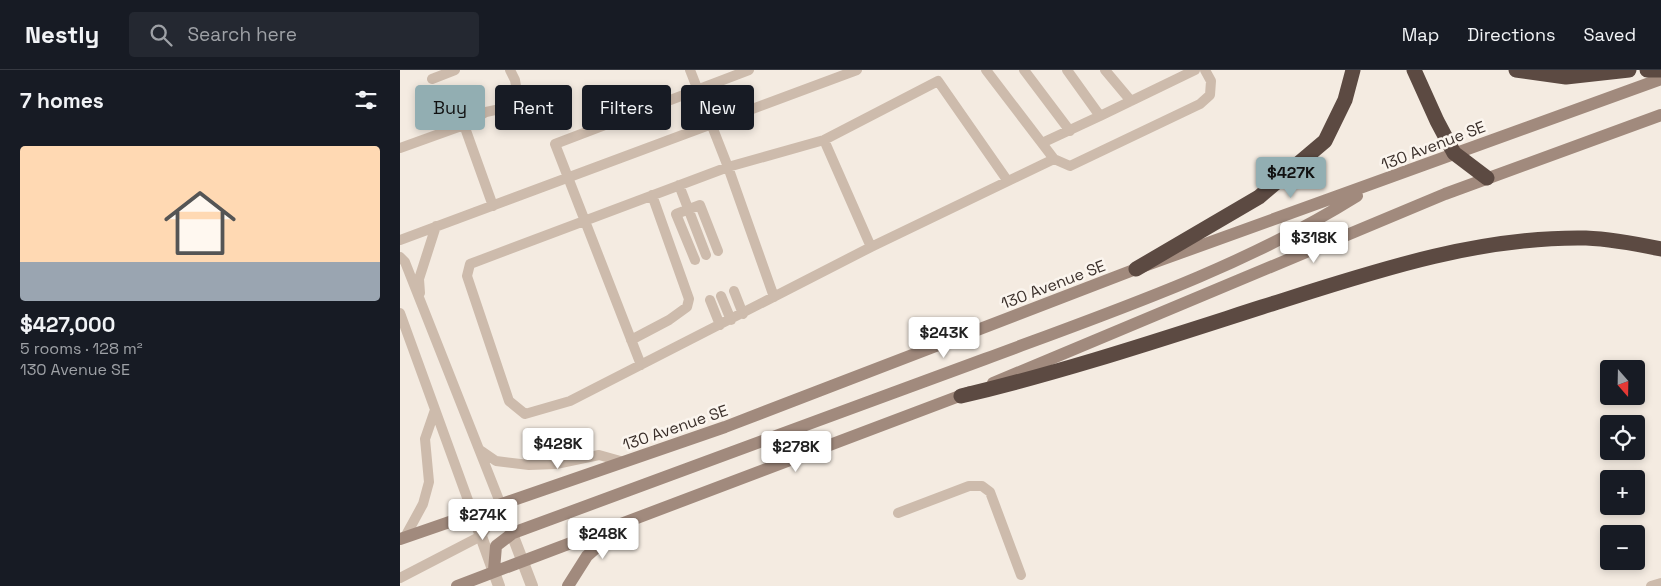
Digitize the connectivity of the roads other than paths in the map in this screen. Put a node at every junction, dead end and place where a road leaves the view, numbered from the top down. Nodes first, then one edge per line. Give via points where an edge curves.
1 (455, 70) edge
2 (510, 70) edge
3 (690, 70) edge
4 (749, 70) edge
5 (857, 70) edge
6 (986, 70) edge
7 (1024, 70) edge
8 (1067, 70) edge
9 (1105, 70) edge
10 (1195, 70) edge
11 (1205, 70) edge
12 (1353, 70) edge
13 (1414, 70) edge
14 (1516, 70) edge
15 (1629, 70) edge
16 (1647, 70) edge
17 (1661, 70) edge
18 (432, 78) dead end
19 (1661, 79) edge
20 (696, 85) edge
21 (711, 85) edge
22 (681, 96) edge
23 (1131, 102) junction
24 (754, 109) edge
25 (485, 113) edge
26 (1661, 115) edge
27 (1100, 116) junction
28 (450, 130) edge
29 (466, 130) edge
30 (698, 130) edge
31 (714, 130) edge
32 (1070, 130) junction
33 (824, 140) junction
34 (1042, 143) junction
35 (400, 148) edge
36 (1454, 154) junction
37 (1054, 159) junction
38 (728, 167) junction
39 (568, 178) junction
40 (1488, 178) junction
41 (1007, 180) junction
42 (1376, 184) junction
43 (679, 185) junction
44 (652, 195) junction
45 (493, 206) junction
46 (688, 210) junction
47 (584, 221) junction
48 (436, 226) junction
49 (400, 240) edge
50 (870, 247) junction
51 (1661, 249) edge
52 (718, 251) dead end
53 (706, 256) dead end
54 (400, 257) edge
55 (694, 260) dead end
56 (1136, 269) junction
57 (734, 292) dead end
58 (721, 296) dead end
59 (774, 297) junction
60 (710, 300) dead end
61 (420, 302) junction
62 (400, 312) edge
63 (742, 314) junction
64 (731, 320) junction
65 (720, 325) junction
66 (631, 340) junction
67 (641, 365) junction
68 (961, 396) junction
69 (436, 410) junction
70 (480, 450) junction
71 (624, 462) junction
72 (501, 505) junction
73 (898, 513) dead end
74 (472, 514) junction
75 (621, 525) junction
76 (512, 533) junction
77 (481, 536) junction
78 (403, 538) edge
79 (523, 560) junction
80 (494, 570) junction
81 (1021, 575) dead end
82 (400, 578) edge
83 (1661, 583) edge
84 (457, 586) edge
85 (500, 586) edge
86 (532, 586) edge
87 (568, 586) edge
88 (1652, 586) edge

1 - 18 lane
2 - 25 lane via 518,98 510,107
3 - 20 lane
4 - 21 lane
5 - 24 lane
6 - 34 lane
7 - 32 lane
8 - 27 lane
9 - 23 lane
10 - 23 lane
11 - 37 lane via 1211,81 1210,96 1200,104 1070,166
12 - 56 highway via 1345,100 1325,141 1259,197
13 - 36 highway
14 - 15 highway via 1566,78
16 - 17 highway
19 - 36 main road, 130 Avenue SE
22 - 39 lane via 555,144
23 - 27 lane
26 - 40 main road
27 - 32 lane
28 - 35 lane
29 - 45 lane
30 - 39 lane
31 - 38 lane
32 - 34 lane
33 - 38 lane
33 - 41 lane via 938,82
33 - 50 lane
34 - 37 lane
36 - 40 highway
36 - 42 main road, 130 Avenue SE
37 - 41 lane
38 - 43 lane
38 - 59 lane
39 - 45 lane
39 - 47 lane
40 - 68 main road
41 - 50 lane
42 - 56 main road, 130 Avenue SE
42 - 76 main road via 1320,220 1135,303
43 - 44 lane
43 - 46 lane
44 - 47 lane
44 - 66 lane via 690,299 688,307
45 - 48 lane
46 - 52 lane via 700,205
46 - 53 lane
46 - 55 lane via 676,214
47 - 66 lane
47 - 67 lane via 470,264 467,276 509,402 525,414 570,401
48 - 49 lane
48 - 61 lane via 419,279
50 - 59 lane
51 - 68 highway via 1588,238 1556,238 1457,252 1372,271 1040,377
54 - 61 lane via 405,262
56 - 71 main road, 130 Avenue SE via 725,427
57 - 63 lane
58 - 64 lane
59 - 63 lane
60 - 65 lane
61 - 70 lane
62 - 69 lane
63 - 64 lane
64 - 65 lane
65 - 67 lane
66 - 67 lane
68 - 75 main road
69 - 74 lane
69 - 78 lane via 425,439 429,482 423,504
70 - 71 lane via 496,461 529,465 556,464 599,455
70 - 72 lane
71 - 72 main road, 130 Avenue SE
72 - 74 main road, 130 Avenue SE
72 - 76 street
72 - 77 lane
73 - 81 lane via 969,486 982,486 990,492
74 - 77 street
74 - 78 main road, 130 Avenue SE
75 - 79 main road
75 - 87 main road via 587,556
76 - 79 street
76 - 80 main road via 496,546
77 - 80 street
77 - 82 lane
79 - 80 main road
79 - 86 street
80 - 84 main road
80 - 85 street
83 - 88 lane

